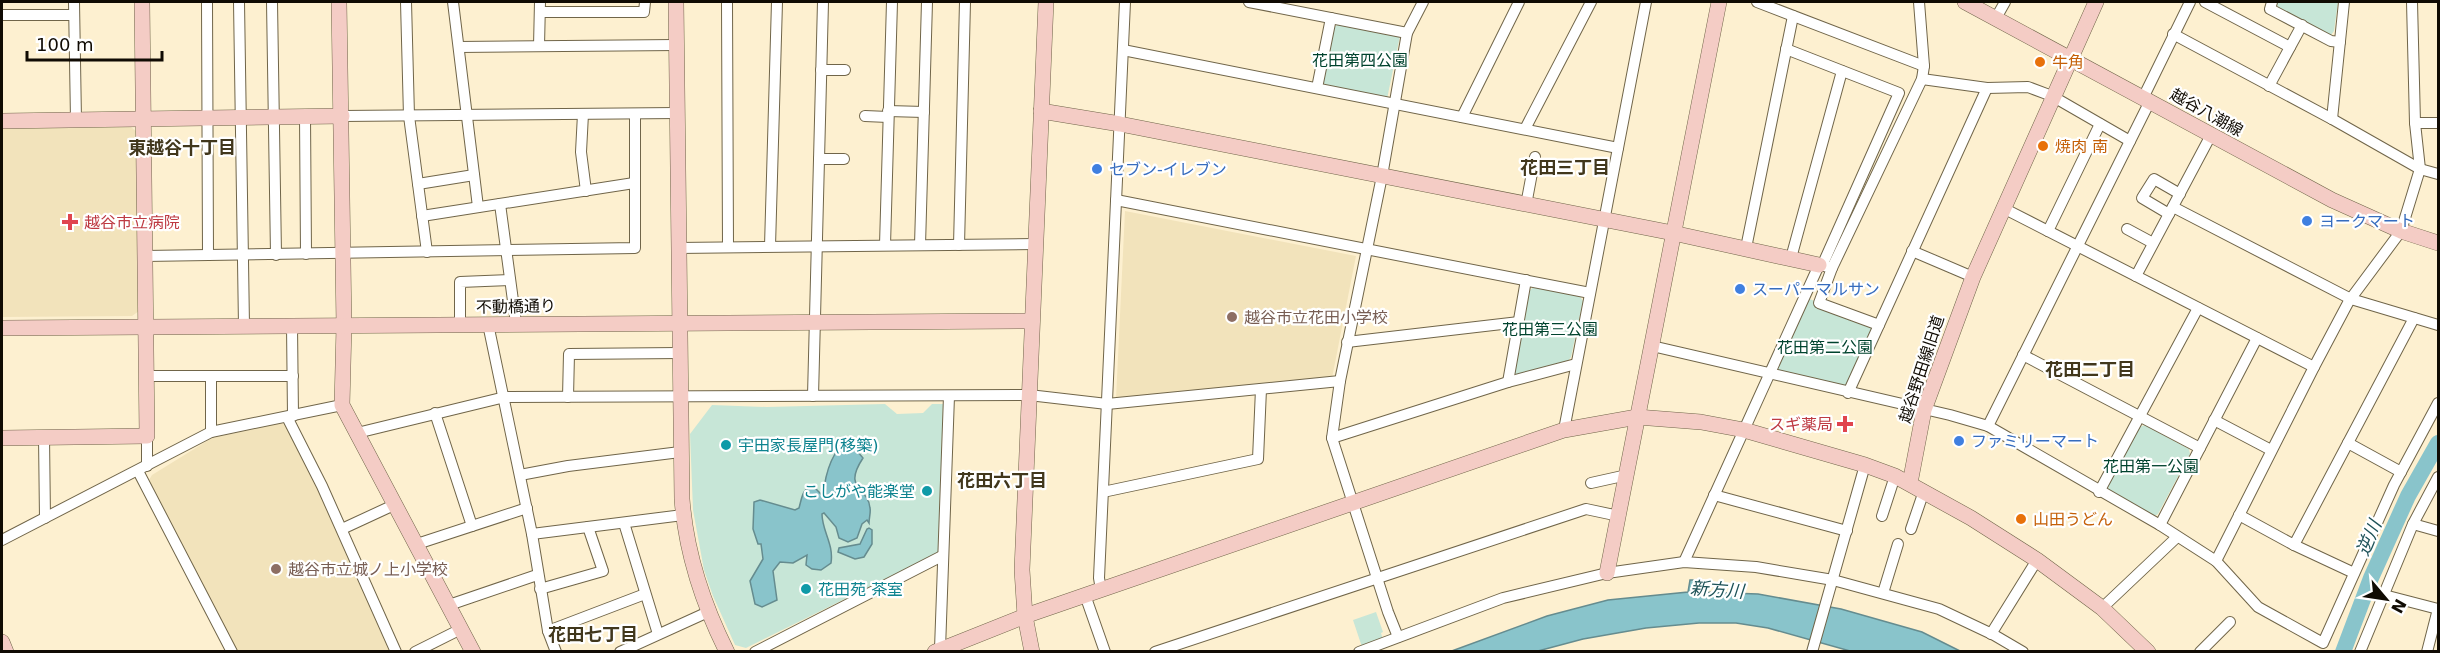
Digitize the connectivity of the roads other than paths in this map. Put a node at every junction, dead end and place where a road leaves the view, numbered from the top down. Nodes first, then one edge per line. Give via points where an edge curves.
1 (74, 2) edge
2 (142, 2) edge
3 (207, 2) edge
4 (239, 2) edge
5 (272, 2) edge
6 (339, 2) edge
7 (406, 2) edge
8 (453, 2) edge
9 (645, 2) edge
10 (676, 2) edge
11 (727, 2) edge
12 (777, 2) edge
13 (823, 2) edge
14 (891, 2) edge
15 (927, 2) edge
16 (965, 2) edge
17 (1046, 2) edge
18 (1125, 2) edge
19 (1253, 2) edge
20 (1423, 2) edge
21 (1519, 2) edge
22 (1591, 2) edge
23 (1646, 2) edge
24 (1719, 2) edge
25 (1757, 2) edge
26 (1919, 2) edge
27 (1965, 2) edge
28 (2005, 2) edge
29 (2096, 2) edge
30 (2190, 2) edge
31 (2205, 2) edge
32 (2272, 2) edge
33 (2344, 2) edge
34 (2412, 2) edge
35 (540, 7) edge
36 (2, 15) edge
37 (74, 15) junction
38 (1793, 16) junction
39 (1331, 18) junction
40 (1996, 18) junction
41 (2302, 26) junction
42 (1407, 33) junction
43 (2173, 34) junction
44 (2340, 42) junction
45 (676, 45) junction
46 (539, 46) junction
47 (459, 47) junction
48 (2290, 47) junction
49 (1786, 49) junction
50 (1123, 50) junction
51 (2070, 58) junction
52 (1924, 66) junction
53 (821, 70) junction
54 (845, 70) dead end
55 (1842, 71) junction
56 (1922, 79) junction
57 (2269, 86) junction
58 (1317, 88) junction
59 (1987, 88) junction
60 (2052, 96) junction
61 (2147, 100) junction
62 (1395, 104) junction
63 (1041, 111) junction
64 (924, 112) junction
65 (676, 113) junction
66 (583, 114) junction
67 (635, 114) junction
68 (888, 114) junction
69 (467, 115) junction
70 (304, 116) junction
71 (342, 116) junction
72 (409, 116) junction
73 (866, 116) dead end
74 (207, 117) junction
75 (240, 117) junction
76 (274, 117) junction
77 (1462, 117) junction
78 (144, 119) junction
79 (2332, 119) junction
80 (76, 120) junction
81 (2, 121) edge
82 (2415, 123) junction
83 (2439, 123) edge
84 (1120, 124) junction
85 (2100, 124) junction
86 (1525, 129) junction
87 (2211, 135) junction
88 (2130, 141) junction
89 (1618, 148) junction
90 (1535, 157) dead end
91 (819, 159) junction
92 (844, 159) dead end
93 (2420, 169) junction
94 (2439, 174) edge
95 (474, 176) junction
96 (1382, 176) junction
97 (634, 183) junction
98 (418, 184) junction
99 (586, 191) junction
100 (2180, 194) junction
101 (1116, 200) junction
102 (500, 204) junction
103 (1526, 205) junction
104 (478, 207) junction
105 (2003, 208) junction
106 (2171, 211) junction
107 (422, 216) junction
108 (1604, 220) junction
109 (2127, 229) dead end
110 (2048, 231) junction
111 (2401, 231) junction
112 (1673, 233) junction
113 (2153, 243) junction
114 (2439, 243) edge
115 (958, 244) junction
116 (1035, 244) junction
117 (885, 245) junction
118 (920, 245) junction
119 (770, 246) junction
120 (817, 246) junction
121 (2078, 246) junction
122 (728, 247) junction
123 (678, 248) junction
124 (1746, 248) junction
125 (1366, 249) junction
126 (506, 250) junction
127 (1912, 251) junction
128 (427, 252) junction
129 (306, 254) junction
130 (344, 254) junction
131 (208, 255) junction
132 (242, 255) junction
133 (276, 255) junction
134 (145, 256) junction
135 (1791, 258) junction
136 (1824, 266) junction
137 (2136, 276) junction
138 (1973, 277) junction
139 (510, 280) junction
140 (1527, 280) junction
141 (1590, 293) junction
142 (2351, 298) junction
143 (2198, 308) junction
144 (2414, 318) junction
145 (814, 321) junction
146 (1032, 321) junction
147 (679, 322) junction
148 (1519, 322) junction
149 (516, 323) junction
150 (460, 324) junction
151 (488, 324) junction
152 (1879, 325) junction
153 (2439, 325) edge
154 (244, 326) junction
155 (292, 326) junction
156 (344, 326) junction
157 (146, 327) junction
158 (2, 328) edge
159 (2257, 338) junction
160 (1347, 342) junction
161 (1652, 346) junction
162 (679, 353) junction
163 (2023, 355) junction
164 (1576, 364) junction
165 (2314, 367) junction
166 (1770, 374) junction
167 (147, 376) junction
168 (211, 376) junction
169 (293, 376) junction
170 (1340, 381) junction
171 (1508, 382) junction
172 (1261, 389) junction
173 (1848, 393) junction
174 (1029, 395) junction
175 (680, 396) junction
176 (813, 396) junction
177 (949, 396) junction
178 (505, 397) junction
179 (568, 397) junction
180 (2439, 403) edge
181 (1107, 404) junction
182 (342, 405) junction
183 (1924, 410) junction
184 (435, 413) junction
185 (290, 416) junction
186 (2139, 416) junction
187 (1637, 417) junction
188 (2214, 420) junction
189 (1988, 426) junction
190 (1564, 430) junction
191 (1744, 430) junction
192 (211, 432) junction
193 (357, 433) junction
194 (147, 436) junction
195 (44, 437) junction
196 (2, 438) edge
197 (1332, 438) junction
198 (2348, 443) junction
199 (2200, 448) junction
200 (2271, 450) junction
201 (680, 452) junction
202 (1865, 465) junction
203 (142, 469) junction
204 (2401, 472) junction
205 (520, 475) junction
206 (1627, 475) junction
207 (1894, 476) junction
208 (2439, 477) edge
209 (1591, 483) dead end
210 (1910, 483) junction
211 (1924, 491) junction
212 (1103, 492) junction
213 (2099, 492) junction
214 (1714, 495) junction
215 (1353, 503) junction
216 (396, 504) junction
217 (527, 508) junction
218 (683, 515) junction
219 (2239, 515) junction
220 (1619, 516) junction
221 (1882, 516) dead end
222 (45, 518) junction
223 (624, 523) junction
224 (2413, 524) junction
225 (2160, 525) junction
226 (472, 526) junction
227 (588, 527) junction
228 (342, 529) junction
229 (1911, 529) dead end
230 (1847, 531) junction
231 (2439, 531) edge
232 (532, 534) junction
233 (2176, 538) junction
234 (2, 540) edge
235 (417, 544) junction
236 (1898, 544) dead end
237 (2294, 545) junction
238 (942, 556) junction
239 (2037, 560) junction
240 (2216, 561) junction
241 (1684, 562) junction
242 (1607, 573) junction
243 (2354, 573) junction
244 (537, 575) junction
245 (1378, 578) junction
246 (1833, 580) junction
247 (540, 589) junction
248 (1101, 590) junction
249 (1883, 593) junction
250 (645, 594) junction
251 (1085, 595) junction
252 (2384, 595) junction
253 (449, 605) junction
254 (2102, 608) junction
255 (2438, 609) edge
256 (708, 612) junction
257 (1024, 616) junction
258 (2230, 622) dead end
259 (462, 629) junction
260 (548, 631) junction
261 (1991, 633) junction
262 (658, 634) junction
263 (1398, 637) junction
264 (2, 642) edge
265 (760, 650) edge
266 (942, 650) edge
267 (1813, 650) edge
268 (6, 651) edge
269 (232, 651) edge
270 (396, 651) edge
271 (415, 651) edge
272 (473, 651) edge
273 (556, 651) edge
274 (620, 651) edge
275 (727, 651) edge
276 (1032, 651) edge
277 (1105, 651) edge
278 (1155, 651) edge
279 (1359, 651) edge
280 (2023, 651) edge
281 (2148, 651) edge
282 (2200, 651) edge
283 (2360, 651) edge
284 (2427, 651) edge

1 - 37 street
2 - 78 street
3 - 74 street
4 - 75 street
5 - 76 street
6 - 71 street
7 - 72 street
8 - 47 street
9 - 35 street via 644,12
10 - 45 street
11 - 122 street
12 - 119 street
13 - 53 street
14 - 68 street
15 - 64 street
16 - 115 street
17 - 63 street
18 - 50 street
19 - 39 street
20 - 42 street
21 - 77 street
22 - 86 street
23 - 89 street
24 - 112 street
25 - 38 street
26 - 52 street
27 - 40 street, 越谷八潮線
28 - 40 street
29 - 51 street, 越谷野田線旧道
30 - 43 street
31 - 48 street
32 - 41 street via 2270,9
33 - 44 street
34 - 82 street
35 - 46 street
36 - 37 street
37 - 80 street
38 - 49 street
38 - 52 street
39 - 42 street
39 - 58 street
40 - 51 street, 越谷八潮線
41 - 44 street
41 - 48 street
42 - 62 street
43 - 57 street
43 - 61 street
44 - 79 street
45 - 46 street
45 - 65 street
46 - 47 street
47 - 69 street
48 - 57 street
49 - 55 street
49 - 124 street
50 - 58 street
50 - 84 street
51 - 60 street, 越谷野田線旧道
51 - 61 street, 越谷八潮線
52 - 56 street
53 - 54 street
53 - 91 street
55 - 135 street
55 - 136 street via 1899,93
56 - 59 street
56 - 136 street
57 - 79 street
58 - 62 street
59 - 60 street via 2028,87
59 - 127 street
60 - 85 street
60 - 105 street, 越谷野田線旧道
61 - 87 street, 越谷八潮線
61 - 88 street
62 - 77 street
62 - 96 street
63 - 84 street
63 - 116 street
64 - 68 street
64 - 118 street
65 - 67 street
65 - 123 street
66 - 67 street
66 - 69 street
66 - 99 street via 581,152
67 - 97 street
68 - 73 street
68 - 117 street
69 - 72 street
69 - 95 street
70 - 71 street
70 - 76 street
70 - 129 street
71 - 72 street
71 - 130 street
72 - 98 street
74 - 75 street
74 - 78 street
74 - 131 street
75 - 76 street
75 - 132 street
76 - 133 street
77 - 86 street
78 - 80 street
78 - 134 street
79 - 93 street
80 - 81 street
82 - 83 street
82 - 93 street
84 - 96 street
84 - 101 street
85 - 88 street
85 - 110 street
86 - 89 street
87 - 100 street
87 - 111 street, 越谷八潮線 via 2332,200
88 - 121 street
89 - 108 street
90 - 103 street
91 - 92 street
91 - 120 street
93 - 94 street
93 - 111 street
95 - 98 street
95 - 104 street
96 - 103 street
96 - 125 street
97 - 99 street
97 - 126 street via 635,248
98 - 107 street
99 - 102 street
100 - 106 street
100 - 106 street via 2154,179 2142,198
101 - 125 street
101 - 181 street
102 - 104 street
102 - 126 street
103 - 108 street
104 - 107 street
105 - 110 street
105 - 138 street, 越谷野田線旧道
106 - 113 street
106 - 142 street
107 - 128 street
108 - 112 street
108 - 141 street
109 - 113 street
110 - 121 street
111 - 114 street, 越谷八潮線
111 - 142 street
112 - 124 street
112 - 161 street
113 - 137 street
115 - 116 street
115 - 118 street
116 - 146 street
117 - 118 street
117 - 120 street
119 - 120 street
119 - 122 street
120 - 145 street
121 - 137 street
121 - 163 street
122 - 123 street
123 - 147 street
124 - 135 street
125 - 140 street
125 - 160 street
126 - 128 street
126 - 139 street
127 - 138 street
127 - 152 street
128 - 130 street
129 - 130 street
129 - 133 street
130 - 156 street
131 - 132 street
131 - 134 street
132 - 133 street
132 - 154 street
134 - 157 street
135 - 136 street
136 - 152 street via 1819,303
136 - 166 street
137 - 143 street
138 - 183 street, 越谷野田線旧道
139 - 149 street
139 - 150 street via 460,282
140 - 141 street
140 - 148 street
141 - 164 street
142 - 144 street
142 - 165 street
143 - 159 street
143 - 186 street
144 - 153 street
144 - 198 street
145 - 146 street, 不動橋通り
145 - 147 street, 不動橋通り
145 - 176 street
146 - 174 street
147 - 149 street, 不動橋通り
147 - 162 street
148 - 160 street
148 - 171 street
149 - 151 street, 不動橋通り
150 - 151 street, 不動橋通り
150 - 156 street, 不動橋通り
151 - 178 street
152 - 173 street
154 - 155 street, 不動橋通り
154 - 157 street, 不動橋通り
155 - 156 street, 不動橋通り
155 - 169 street
156 - 182 street
157 - 158 street, 不動橋通り
157 - 167 street
159 - 165 street
159 - 188 street
160 - 170 street
161 - 166 street
161 - 187 street
162 - 175 street
162 - 179 street via 568,354
163 - 186 street
163 - 189 street
164 - 171 street
164 - 190 street
165 - 200 street
166 - 173 street
166 - 191 street
167 - 168 street
167 - 194 street
168 - 169 street
168 - 192 street
169 - 185 street
170 - 172 street
170 - 197 street
171 - 197 street
172 - 181 street
172 - 212 street via 1258,459
173 - 183 street
174 - 177 street
174 - 181 street
174 - 257 street via 1022,570
175 - 176 street
175 - 179 street
175 - 201 street
176 - 177 street
177 - 238 street
178 - 179 street
178 - 184 street
178 - 205 street
180 - 204 street
181 - 212 street
182 - 185 street
182 - 193 street
183 - 189 street
183 - 210 street, 越谷野田線旧道
184 - 193 street
184 - 226 street
185 - 192 street
185 - 228 street
186 - 199 street
186 - 213 street
187 - 190 street
187 - 191 street
187 - 206 street
188 - 199 street
188 - 200 street
189 - 213 street
190 - 215 street
191 - 202 street
191 - 214 street
192 - 203 street
193 - 216 street
194 - 195 street
194 - 203 street
195 - 196 street
195 - 222 street
197 - 215 street
198 - 204 street
198 - 237 street
199 - 225 street
200 - 219 street
201 - 205 street
201 - 218 street
202 - 207 street
202 - 230 street
203 - 222 street
203 - 269 street
204 - 243 street
205 - 217 street
206 - 209 street
206 - 220 street
207 - 210 street
207 - 221 street
208 - 224 street
210 - 211 street
211 - 229 street
211 - 239 street
212 - 248 street
213 - 225 street
214 - 230 street
214 - 241 street
215 - 245 street
215 - 248 street
216 - 228 street
216 - 235 street
217 - 226 street
217 - 232 street
218 - 223 street
218 - 256 street
219 - 237 street
219 - 240 street
220 - 242 street
220 - 245 street via 1586,509
222 - 234 street
223 - 227 street
223 - 250 street
224 - 231 street
224 - 252 street
225 - 233 street
226 - 235 street
227 - 232 street
227 - 247 street via 603,571
228 - 270 street
230 - 246 street
232 - 244 street
233 - 240 street
233 - 254 street
235 - 253 street
236 - 249 street
237 - 243 street
238 - 265 street
238 - 266 street
239 - 254 street
239 - 261 street
240 - 243 street via 2258,607 2323,643
241 - 242 street
241 - 246 street via 1756,567
242 - 263 street via 1503,598
244 - 247 street
244 - 253 street
245 - 263 street
245 - 278 street
246 - 249 street
246 - 267 street
247 - 260 street
248 - 251 street
249 - 261 street via 1939,609
250 - 260 street
250 - 262 street
251 - 257 street
251 - 277 street
252 - 255 street
252 - 283 street
253 - 259 street
254 - 281 street
255 - 284 street
256 - 262 street
256 - 275 street
257 - 266 street
257 - 276 street
258 - 282 street
259 - 271 street
259 - 272 street
260 - 273 street
261 - 280 street
262 - 274 street
263 - 279 street
264 - 268 street

